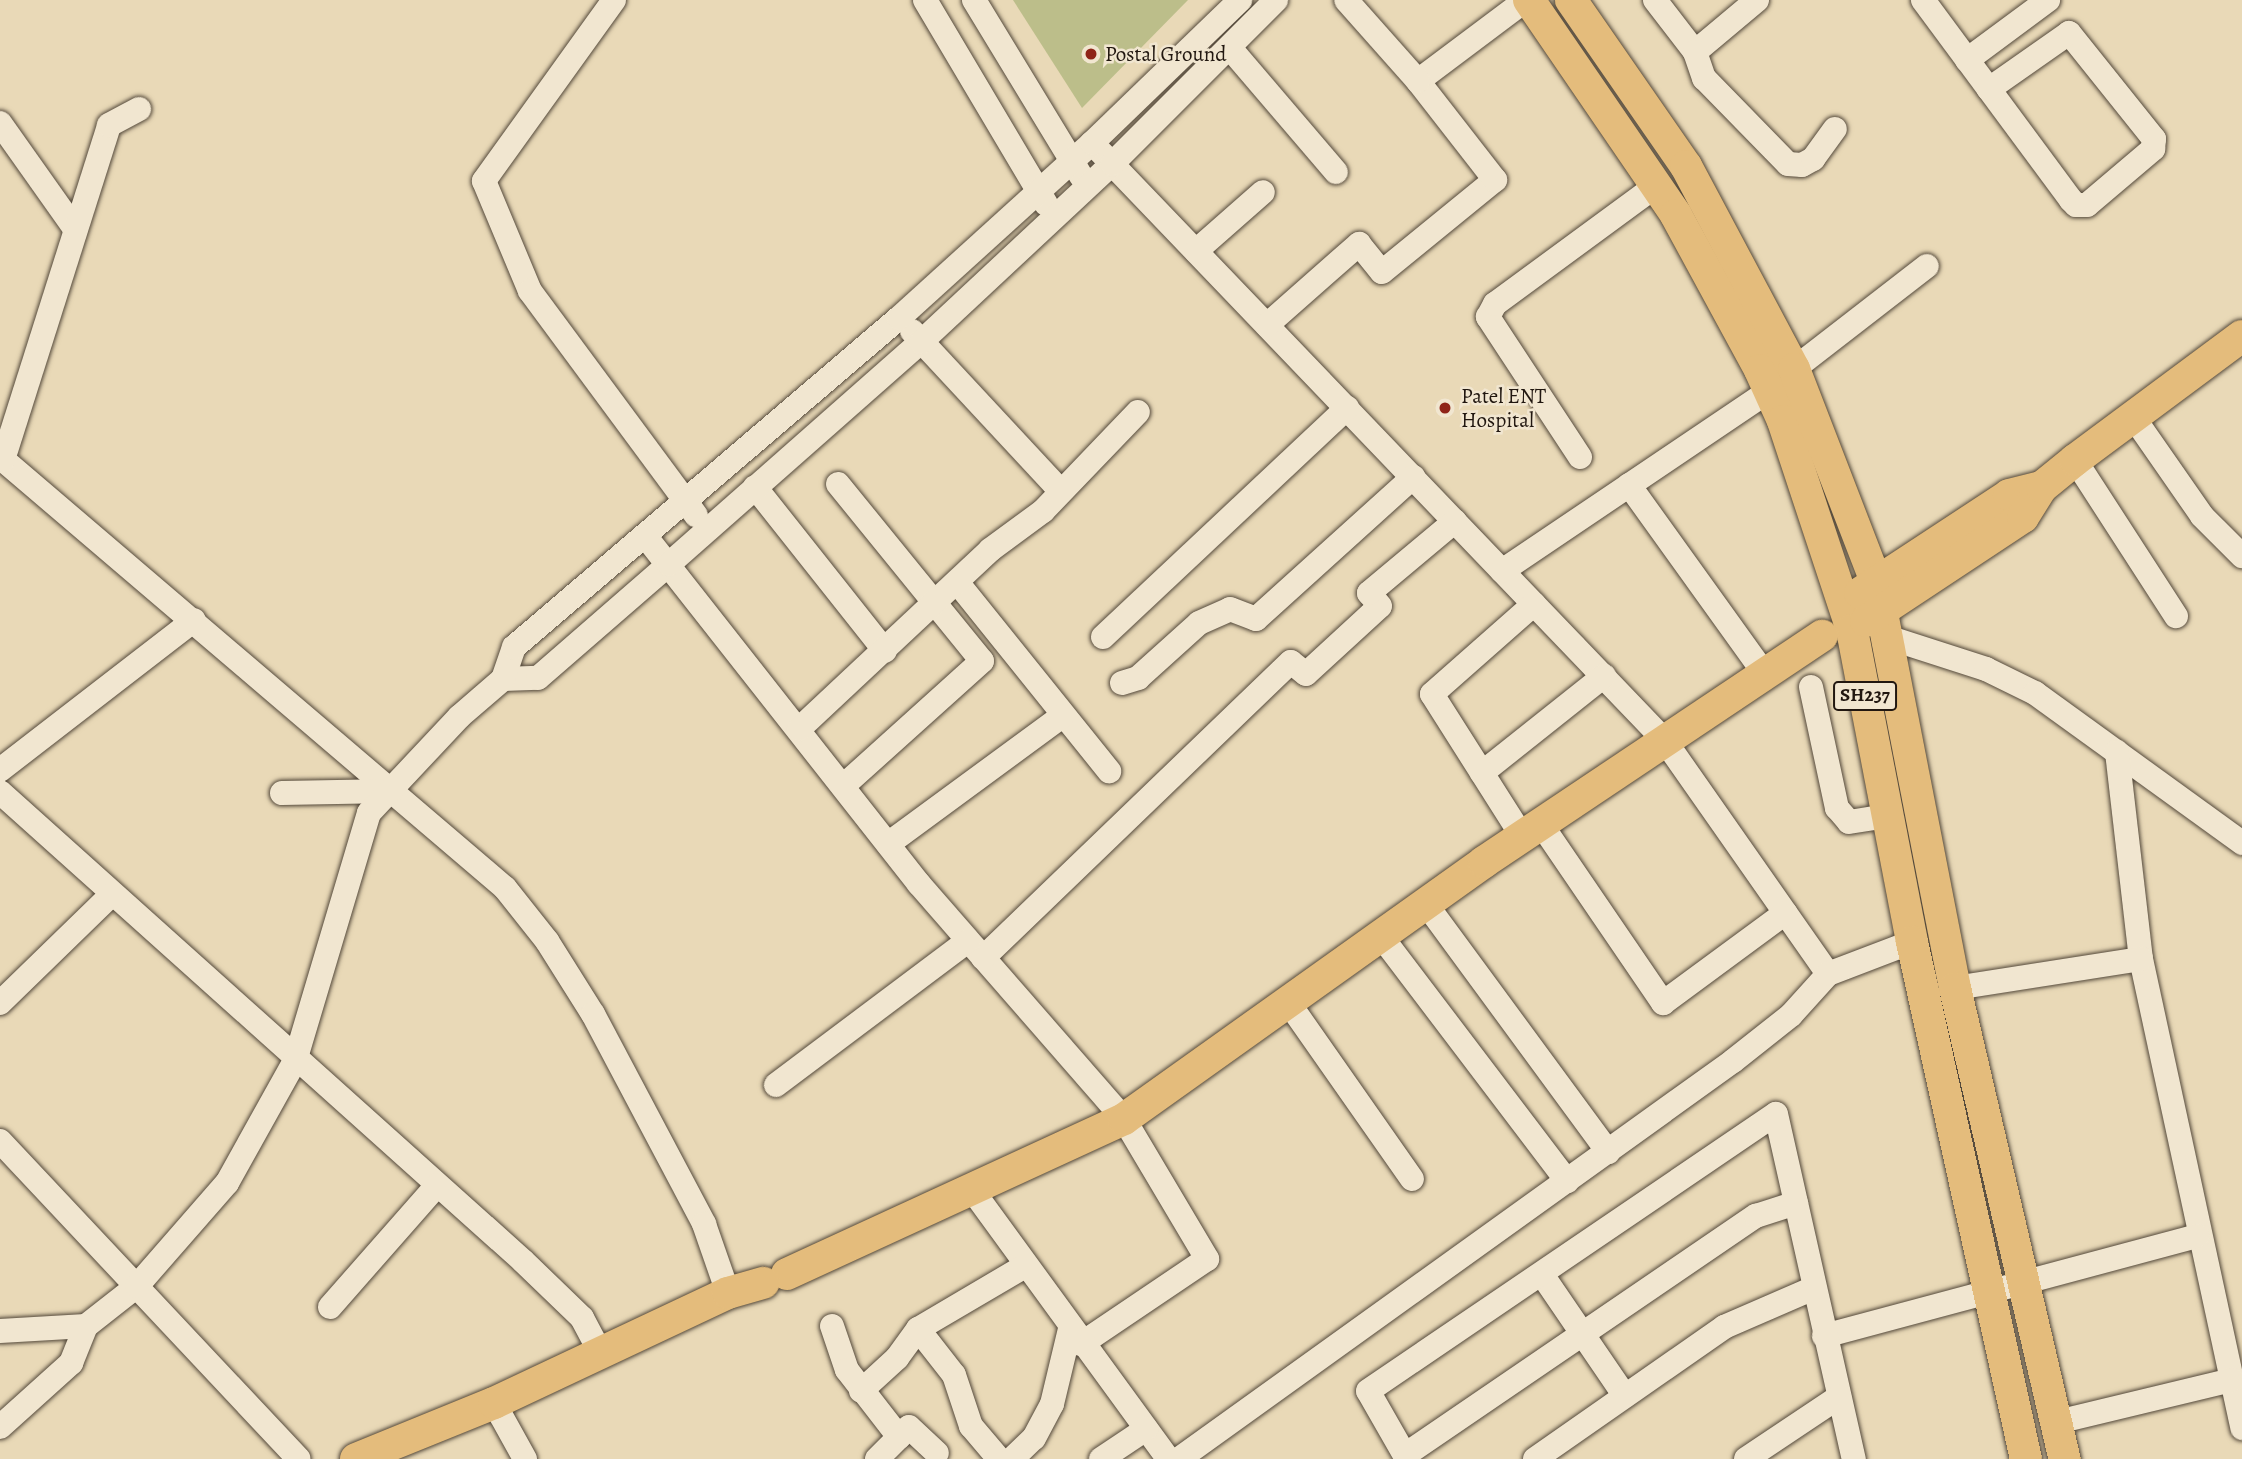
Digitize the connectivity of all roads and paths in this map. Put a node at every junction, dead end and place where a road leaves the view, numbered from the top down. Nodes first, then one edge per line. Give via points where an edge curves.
1 (614, 0) edge
2 (925, 0) edge
3 (974, 0) edge
4 (1240, 0) edge
5 (1276, 0) edge
6 (1346, 0) edge
7 (1527, 0) edge
8 (1571, 0) edge
9 (1655, 0) edge
10 (1757, 0) edge
11 (1923, 0) edge
12 (2048, 0) edge
13 (1230, 48) junction
14 (1695, 52) junction
15 (1967, 60) junction
16 (1418, 81) junction
17 (1989, 89) junction
18 (139, 109) dead end
19 (0, 122) edge
20 (1835, 129) dead end
21 (1092, 143) junction
22 (1072, 162) junction
23 (1112, 164) junction
24 (1336, 172) dead end
25 (1657, 185) junction
26 (1088, 186) junction
27 (1038, 192) junction
28 (1263, 192) dead end
29 (1054, 216) junction
30 (75, 229) junction
31 (1196, 251) junction
32 (1927, 266) dead end
33 (899, 318) junction
34 (1267, 325) junction
35 (2242, 336) edge
36 (921, 342) junction
37 (1794, 369) junction
38 (1770, 390) junction
39 (1346, 408) junction
40 (1138, 412) dead end
41 (2134, 418) junction
42 (1580, 457) dead end
43 (2075, 460) junction
44 (4, 466) edge
45 (1413, 477) junction
46 (838, 484) dead end
47 (1629, 485) junction
48 (755, 487) junction
49 (1060, 489) junction
50 (686, 503) junction
51 (1455, 521) junction
52 (708, 529) junction
53 (646, 537) junction
54 (2242, 556) edge
55 (669, 564) junction
56 (1502, 571) junction
57 (957, 582) junction
58 (935, 603) junction
59 (1534, 604) junction
60 (1884, 610) junction
61 (2176, 616) dead end
62 (194, 620) junction
63 (1839, 623) junction
64 (1103, 637) dead end
65 (885, 651) junction
66 (1765, 674) junction
67 (1604, 676) junction
68 (500, 682) junction
69 (1122, 683) dead end
70 (1811, 687) dead end
71 (1062, 716) junction
72 (799, 729) junction
73 (1665, 741) junction
74 (2117, 752) junction
75 (0, 770) edge
76 (1109, 771) dead end
77 (1482, 773) junction
78 (843, 786) junction
79 (392, 791) junction
80 (0, 792) edge
81 (282, 793) dead end
82 (1888, 816) junction
83 (1532, 830) junction
84 (2242, 843) edge
85 (888, 845) junction
86 (112, 894) junction
87 (1426, 904) junction
88 (1785, 913) junction
89 (1381, 936) junction
90 (1912, 942) junction
91 (975, 949) junction
92 (2141, 959) junction
93 (1828, 974) junction
94 (1955, 988) junction
95 (1287, 1002) junction
96 (0, 1003) edge
97 (295, 1060) junction
98 (776, 1085) dead end
99 (1124, 1119) junction
100 (0, 1141) edge
101 (1608, 1152) junction
102 (1412, 1179) dead end
103 (1567, 1181) junction
104 (437, 1185) junction
105 (970, 1187) junction
106 (1796, 1203) junction
107 (2198, 1236) junction
108 (1025, 1266) junction
109 (1543, 1276) junction
110 (2023, 1285) junction
111 (137, 1286) junction
112 (1814, 1288) junction
113 (728, 1293) junction
114 (1993, 1293) junction
115 (330, 1307) dead end
116 (86, 1326) junction
117 (832, 1326) dead end
118 (918, 1329) junction
119 (0, 1331) edge
120 (1584, 1335) junction
121 (1075, 1336) junction
122 (1824, 1336) junction
123 (599, 1350) junction
124 (2234, 1353) edge
125 (2232, 1380) junction
126 (861, 1391) junction
127 (1625, 1396) junction
128 (1839, 1397) junction
129 (494, 1403) junction
130 (2057, 1422) junction
131 (0, 1427) edge
132 (2242, 1428) edge
133 (1146, 1429) junction
134 (899, 1437) junction
135 (937, 1453) dead end
136 (1406, 1457) edge
137 (299, 1459) edge
138 (356, 1459) edge
139 (525, 1459) edge
140 (877, 1459) edge
141 (999, 1459) edge
142 (1012, 1459) edge
143 (1101, 1459) edge
144 (1168, 1459) edge
145 (1179, 1459) edge
146 (1535, 1459) edge
147 (1746, 1459) edge
148 (1854, 1459) edge
149 (2026, 1459) edge
150 (2065, 1459) edge

1 - 50 street via 484,181 530,291
2 - 27 street
3 - 22 street
4 - 21 street
5 - 13 street
6 - 16 street
7 - 16 street
7 - 25 main road, SH237
8 - 37 main road, SH237 via 1686,166
9 - 14 street
10 - 14 street
11 - 15 street
12 - 15 street
13 - 23 street
13 - 24 street
14 - 20 street via 1704,78 1788,164 1802,165 1813,159
15 - 17 street
16 - 34 street via 1495,180 1382,271 1359,244
17 - 17 street via 2076,205 2087,205 2153,149 2154,139 2069,33
18 - 30 street via 108,125
19 - 30 street
21 - 22 street
21 - 23 street
22 - 26 street
22 - 27 street
23 - 26 street
23 - 31 street
25 - 38 main road, SH237
25 - 42 street via 1495,304 1488,317
26 - 29 street
27 - 29 street
27 - 33 street
28 - 31 street
29 - 36 street
30 - 44 street
31 - 34 street
32 - 37 street
33 - 36 street
33 - 50 street
34 - 39 street
35 - 41 main road
36 - 48 street
36 - 49 street
37 - 60 main road, SH237
38 - 47 street
38 - 63 main road, SH237
39 - 45 street
39 - 64 street
40 - 49 street
41 - 43 main road
41 - 54 street via 2202,516
43 - 60 main road via 2042,487 2009,495
43 - 61 street
44 - 62 street
45 - 51 street
45 - 69 street via 1256,619 1230,609 1209,618 1138,678
46 - 58 street
47 - 56 street
47 - 66 street
48 - 52 street
48 - 65 street
49 - 57 street via 1043,511 990,550
50 - 52 street
50 - 53 street
51 - 56 street
51 - 91 street via 1369,593 1380,606 1306,674 1292,662
52 - 55 street
53 - 55 street
53 - 68 street via 514,647
55 - 68 street via 538,678
55 - 72 street
56 - 59 street
57 - 58 street
57 - 71 street
58 - 65 street
58 - 78 street via 982,661
59 - 67 street
59 - 77 street via 1432,694
60 - 63 main road
60 - 74 street via 2035,693
60 - 94 main road, SH237
62 - 75 street
62 - 79 street
63 - 66 main road
63 - 82 main road, SH237
65 - 72 street
66 - 73 main road
67 - 73 street
67 - 77 street
68 - 79 street via 459,717
70 - 82 street via 1837,808 1853,822
71 - 76 street
71 - 85 street
72 - 78 street
73 - 83 main road
73 - 88 street
74 - 84 street
74 - 92 street
77 - 83 street
78 - 85 street
79 - 81 street
79 - 97 street via 369,813
79 - 113 street via 505,888 547,941 593,1014 704,1224
80 - 86 street
82 - 90 main road, SH237
83 - 87 main road
83 - 88 street via 1663,1003
85 - 91 street
86 - 96 street
86 - 97 street
87 - 89 main road
87 - 101 street
88 - 93 street
89 - 95 main road
89 - 103 street
90 - 93 street
90 - 114 main road, SH237
91 - 98 street
91 - 99 street
92 - 94 street
92 - 107 street
93 - 101 street via 1791,1014
94 - 110 main road, SH237
95 - 99 main road
95 - 102 street
97 - 104 street
97 - 111 street via 227,1183
99 - 105 main road
99 - 121 street via 1207,1259
100 - 111 street
101 - 103 street
103 - 145 street
104 - 115 street
104 - 123 street via 582,1318
105 - 108 street
105 - 113 main road via 775,1278
106 - 109 street via 1776,1114
106 - 112 street
106 - 120 street via 1756,1216
107 - 110 street
107 - 124 street
108 - 118 street
108 - 121 street
109 - 120 street
109 - 136 street via 1368,1391
110 - 114 street
110 - 130 main road, SH237
111 - 116 street
111 - 137 street
112 - 122 street
112 - 127 street via 1724,1326
113 - 123 main road
114 - 122 street
114 - 149 main road, SH237
116 - 119 street
116 - 131 street via 71,1363
117 - 126 street via 847,1370
118 - 126 street
118 - 141 street via 954,1375 971,1426
120 - 127 street
120 - 136 street
121 - 133 street
121 - 142 street via 1052,1404 1034,1438
122 - 128 street
123 - 129 main road
124 - 125 street
125 - 130 street
125 - 132 street
126 - 134 street
127 - 146 street
128 - 147 street
128 - 148 street
129 - 138 main road
129 - 139 street
130 - 150 main road, SH237
133 - 143 street
133 - 144 street
134 - 135 street via 909,1427
134 - 140 street

